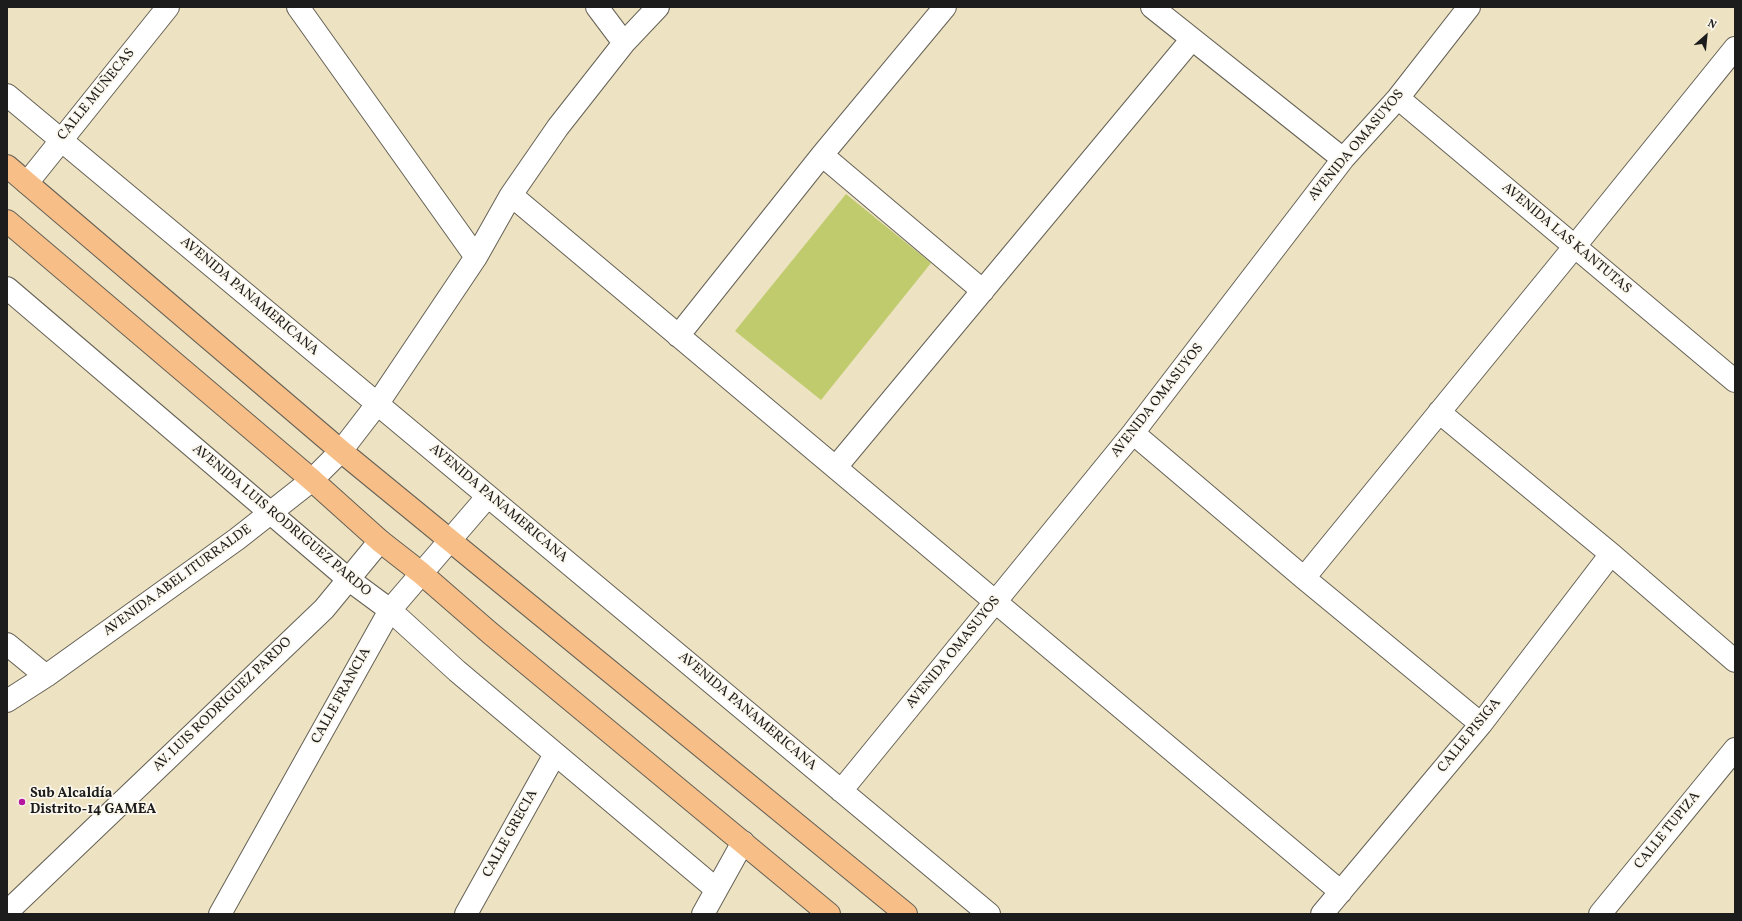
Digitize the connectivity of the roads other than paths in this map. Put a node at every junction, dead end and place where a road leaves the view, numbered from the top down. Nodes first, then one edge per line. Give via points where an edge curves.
1 (168, 7) edge
2 (298, 7) edge
3 (597, 7) edge
4 (658, 7) edge
5 (945, 7) edge
6 (1152, 7) edge
7 (1469, 7) edge
8 (1192, 39) junction
9 (624, 43) junction
10 (1735, 48) edge
11 (7, 95) edge
12 (1398, 98) junction
13 (61, 140) junction
14 (822, 155) junction
15 (1343, 159) junction
16 (7, 166) edge
17 (27, 183) junction
18 (511, 195) junction
19 (7, 221) edge
20 (1576, 246) junction
21 (476, 257) junction
22 (7, 288) edge
23 (983, 291) junction
24 (678, 336) junction
25 (1734, 379) edge
26 (378, 403) junction
27 (1439, 412) junction
28 (1134, 434) junction
29 (341, 451) junction
30 (836, 467) junction
31 (312, 480) junction
32 (488, 496) junction
33 (270, 513) junction
34 (449, 540) junction
35 (380, 541) junction
36 (1611, 554) junction
37 (421, 573) junction
38 (1304, 578) junction
39 (348, 580) junction
40 (996, 601) junction
41 (390, 610) junction
42 (7, 644) edge
43 (1735, 661) edge
44 (46, 676) junction
45 (7, 701) edge
46 (1480, 724) junction
47 (1735, 749) edge
48 (555, 754) junction
49 (842, 791) junction
50 (743, 842) junction
51 (716, 889) junction
52 (1341, 892) junction
53 (7, 912) edge
54 (220, 914) edge
55 (466, 914) edge
56 (703, 914) edge
57 (830, 914) edge
58 (906, 914) edge
59 (989, 914) edge
60 (1322, 914) edge
61 (1600, 914) edge

1 - 13 street, CALLE MUÑECAS
2 - 21 street
3 - 9 street
4 - 9 street, AVENIDA ABEL ITURRALDE
5 - 14 street
6 - 8 street
7 - 12 street, AVENIDA OMASUYOS
8 - 15 street
8 - 23 street
9 - 18 street, AVENIDA ABEL ITURRALDE via 558,127
10 - 20 street
11 - 13 street, AVENIDA PANAMERICANA
12 - 15 street, AVENIDA OMASUYOS
12 - 20 street, AVENIDA LAS KANTUTAS
13 - 17 street, CALLE MUÑECAS
13 - 26 street, AVENIDA PANAMERICANA
14 - 23 street
14 - 24 street
15 - 28 street, AVENIDA OMASUYOS
16 - 17 highway
17 - 29 highway
18 - 21 street, AVENIDA ABEL ITURRALDE
18 - 24 street
19 - 31 highway
20 - 25 street, AVENIDA LAS KANTUTAS
20 - 27 street
21 - 26 street, AVENIDA ABEL ITURRALDE
22 - 33 street, AVENIDA LUIS RODRIGUEZ PARDO
23 - 30 street
24 - 30 street
26 - 29 street, AVENIDA ABEL ITURRALDE
26 - 32 street, AVENIDA PANAMERICANA
27 - 36 street
27 - 38 street
28 - 38 street
28 - 40 street, AVENIDA OMASUYOS
29 - 31 street, AVENIDA ABEL ITURRALDE
29 - 34 highway
30 - 40 street
31 - 33 street, AVENIDA ABEL ITURRALDE
31 - 35 highway
32 - 34 street, CALLE FRANCIA
32 - 49 street, AVENIDA PANAMERICANA
33 - 39 street, AVENIDA LUIS RODRIGUEZ PARDO
33 - 44 street, AVENIDA ABEL ITURRALDE
34 - 37 street, CALLE FRANCIA
34 - 58 highway
35 - 37 highway
35 - 39 street, AV. LUIS RODRIGUEZ PARDO
36 - 43 street
36 - 46 street, CALLE PISIGA
37 - 41 street, CALLE FRANCIA
37 - 50 highway
38 - 46 street
39 - 41 street, AVENIDA LUIS RODRIGUEZ PARDO
39 - 53 street, AV. LUIS RODRIGUEZ PARDO via 324,609
40 - 49 street, AVENIDA OMASUYOS
40 - 52 street
41 - 48 street, AVENIDA LUIS RODRIGUEZ PARDO
41 - 54 street, CALLE FRANCIA
42 - 44 street
44 - 45 street, AVENIDA ABEL ITURRALDE
46 - 52 street, CALLE PISIGA
47 - 61 street, CALLE TUPIZA
48 - 51 street
48 - 55 street, CALLE GRECIA
49 - 59 street, AVENIDA PANAMERICANA
50 - 51 street
50 - 57 highway
51 - 56 street
52 - 60 street, CALLE PISIGA

